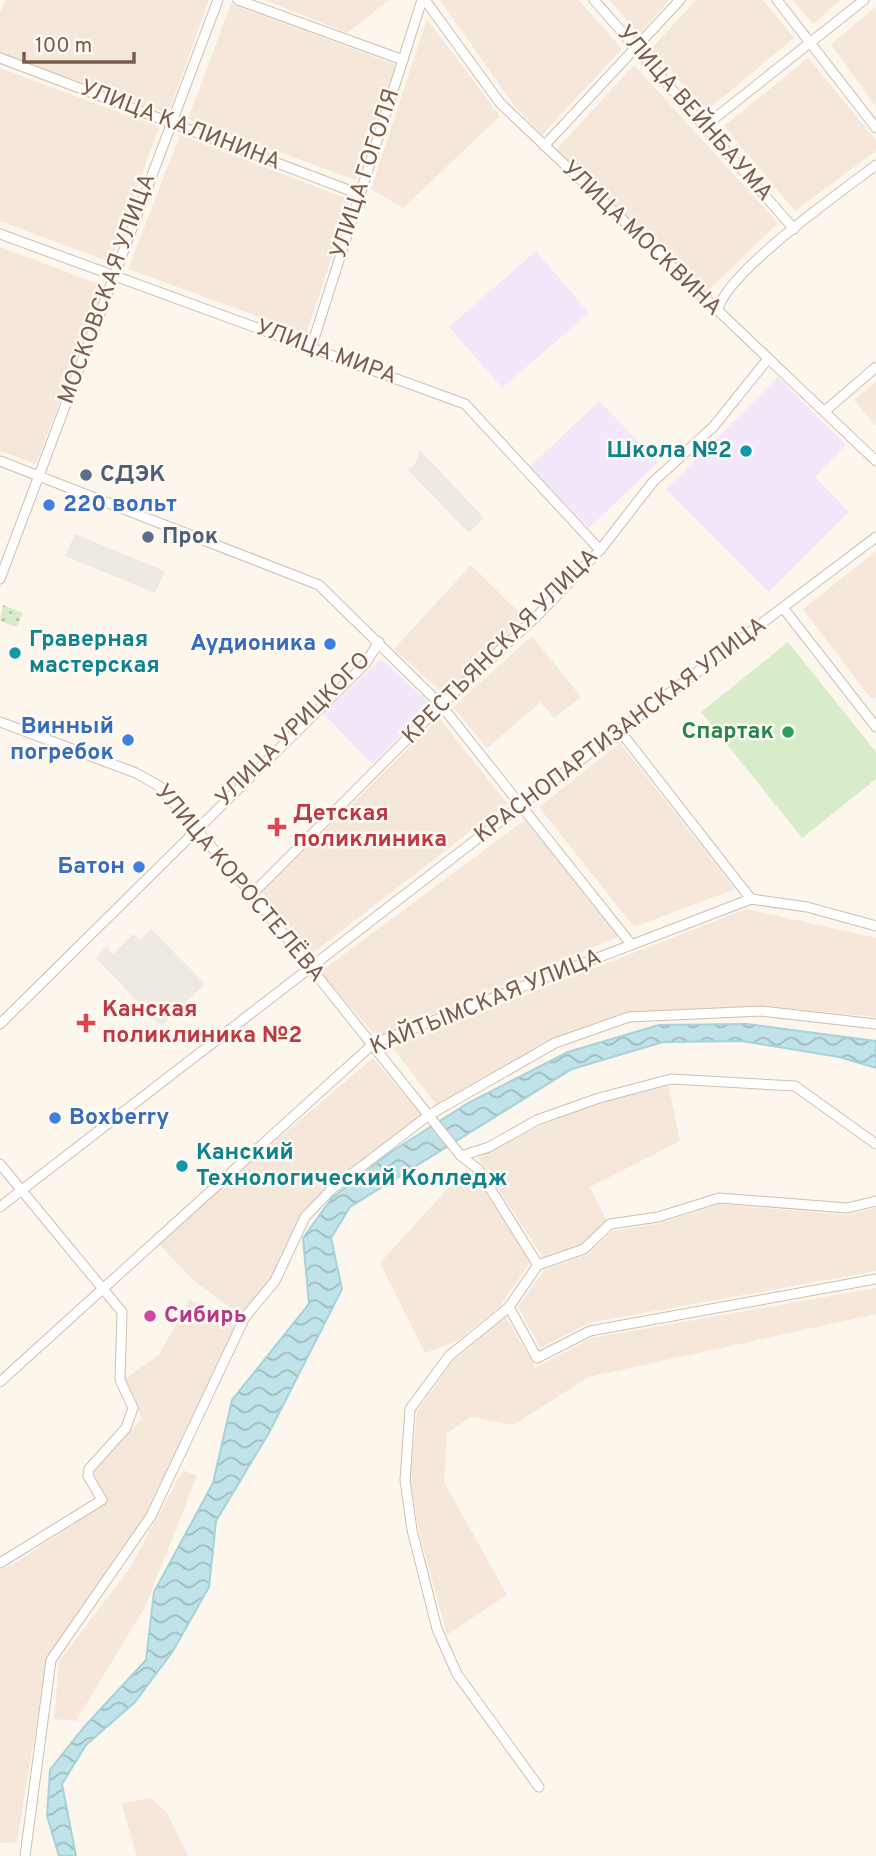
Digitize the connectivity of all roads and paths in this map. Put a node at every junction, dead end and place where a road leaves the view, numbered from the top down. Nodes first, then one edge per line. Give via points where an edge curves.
1 (218, 0) edge
2 (238, 0) edge
3 (423, 0) edge
4 (594, 0) edge
5 (680, 0) edge
6 (777, 0) edge
7 (864, 0) edge
8 (810, 45) junction
9 (635, 48) junction
10 (0, 58) edge
11 (402, 60) junction
12 (170, 123) junction
13 (705, 126) junction
14 (876, 128) edge
15 (544, 146) junction
16 (876, 165) edge
17 (359, 194) junction
18 (794, 229) junction
19 (0, 234) edge
20 (114, 275) junction
21 (718, 310) junction
22 (311, 348) junction
23 (767, 360) junction
24 (876, 367) edge
25 (825, 411) junction
26 (0, 461) edge
27 (876, 461) edge
28 (39, 475) junction
29 (876, 537) edge
30 (600, 550) junction
31 (0, 579) edge
32 (784, 609) junction
33 (379, 642) junction
34 (441, 705) junction
35 (873, 716) edge
36 (0, 722) edge
37 (876, 727) edge
38 (620, 731) junction
39 (521, 805) junction
40 (196, 828) junction
41 (252, 894) junction
42 (751, 899) junction
43 (876, 926) edge
44 (631, 944) junction
45 (311, 968) junction
46 (0, 1024) edge
47 (876, 1024) edge
48 (373, 1044) junction
49 (429, 1115) junction
50 (876, 1144) edge
51 (461, 1156) junction
52 (0, 1164) edge
53 (21, 1190) junction
54 (876, 1201) edge
55 (0, 1206) edge
56 (538, 1265) junction
57 (876, 1279) edge
58 (103, 1290) junction
59 (509, 1307) junction
60 (0, 1382) edge
61 (0, 1563) edge
62 (539, 1787) dead end
63 (24, 1856) edge

1 - 12 street, МОСКОВСКАЯ УЛИЦА
2 - 11 street
3 - 11 street, УЛИЦА ГОГОЛЯ
3 - 15 street, УЛИЦА МОСКВИНА via 500,103
4 - 9 street, УЛИЦА ВЕЙНБАУМА
5 - 9 street
6 - 8 street
7 - 8 street
8 - 13 street
8 - 14 street
9 - 13 street, УЛИЦА ВЕЙНБАУМА
9 - 15 street
10 - 12 street, УЛИЦА КАЛИНИНА
11 - 17 street, УЛИЦА ГОГОЛЯ
12 - 17 street, УЛИЦА КАЛИНИНА
12 - 20 street, МОСКОВСКАЯ УЛИЦА
13 - 18 street, УЛИЦА ВЕЙНБАУМА
15 - 21 street, УЛИЦА МОСКВИНА
16 - 18 street
17 - 22 street, УЛИЦА ГОГОЛЯ
18 - 21 street via 725,290
19 - 20 street, УЛИЦА МИРА
20 - 22 street, УЛИЦА МИРА
20 - 28 street, МОСКОВСКАЯ УЛИЦА
21 - 23 street, УЛИЦА МОСКВИНА
22 - 30 street, УЛИЦА МИРА via 465,404
23 - 25 street, УЛИЦА МОСКВИНА
23 - 30 street, КРЕСТЬЯНСКАЯ УЛИЦА via 714,426 653,482
24 - 25 street
25 - 27 street, УЛИЦА МОСКВИНА
26 - 28 street
28 - 31 street, МОСКОВСКАЯ УЛИЦА
28 - 33 street via 318,585
29 - 32 street, КРАСНОПАРТИЗАНСКАЯ УЛИЦА
30 - 34 street, КРЕСТЬЯНСКАЯ УЛИЦА
32 - 35 street
32 - 38 street, КРАСНОПАРТИЗАНСКАЯ УЛИЦА
33 - 34 street
33 - 40 street, УЛИЦА УРИЦКОГО via 365,664
34 - 39 street
34 - 41 street, КРЕСТЬЯНСКАЯ УЛИЦА
35 - 37 street
36 - 40 street, УЛИЦА КОРОСТЕЛЁВА via 149,778
38 - 39 street, КРАСНОПАРТИЗАНСКАЯ УЛИЦА
38 - 42 street
39 - 44 street
39 - 45 street, КРАСНОПАРТИЗАНСКАЯ УЛИЦА
40 - 41 street, УЛИЦА КОРОСТЕЛЁВА
40 - 46 street, УЛИЦА УРИЦКОГО
41 - 45 street, УЛИЦА КОРОСТЕЛЁВА
42 - 43 street, КАЙТЫМСКАЯ УЛИЦА via 807,907
42 - 44 street, КАЙТЫМСКАЯ УЛИЦА
44 - 48 street, КАЙТЫМСКАЯ УЛИЦА
45 - 48 street, УЛИЦА КОРОСТЕЛЁВА
45 - 53 street, КРАСНОПАРТИЗАНСКАЯ УЛИЦА
47 - 49 street via 761,1011 629,1017 555,1043
48 - 49 street, УЛИЦА КОРОСТЕЛЁВА
48 - 58 street, КАЙТЫМСКАЯ УЛИЦА
49 - 51 street, УЛИЦА КОРОСТЕЛЁВА
49 - 63 street via 332,1189 305,1217 275,1281 245,1317 151,1516 51,1660
50 - 51 street via 795,1086 671,1079 537,1120 489,1147
51 - 56 street, УЛИЦА КОРОСТЕЛЁВА via 478,1169
52 - 53 street
53 - 55 street, КРАСНОПАРТИЗАНСКАЯ УЛИЦА
53 - 58 street
54 - 56 street via 847,1209 719,1198 658,1217 610,1224 584,1249
56 - 59 street
57 - 59 street via 590,1331 537,1357
58 - 60 street, КАЙТЫМСКАЯ УЛИЦА
58 - 61 street via 122,1312 120,1380 133,1408 126,1428 89,1469 88,1476 102,1500
59 - 62 street via 449,1356 410,1409 405,1480 412,1530 437,1629 457,1674

